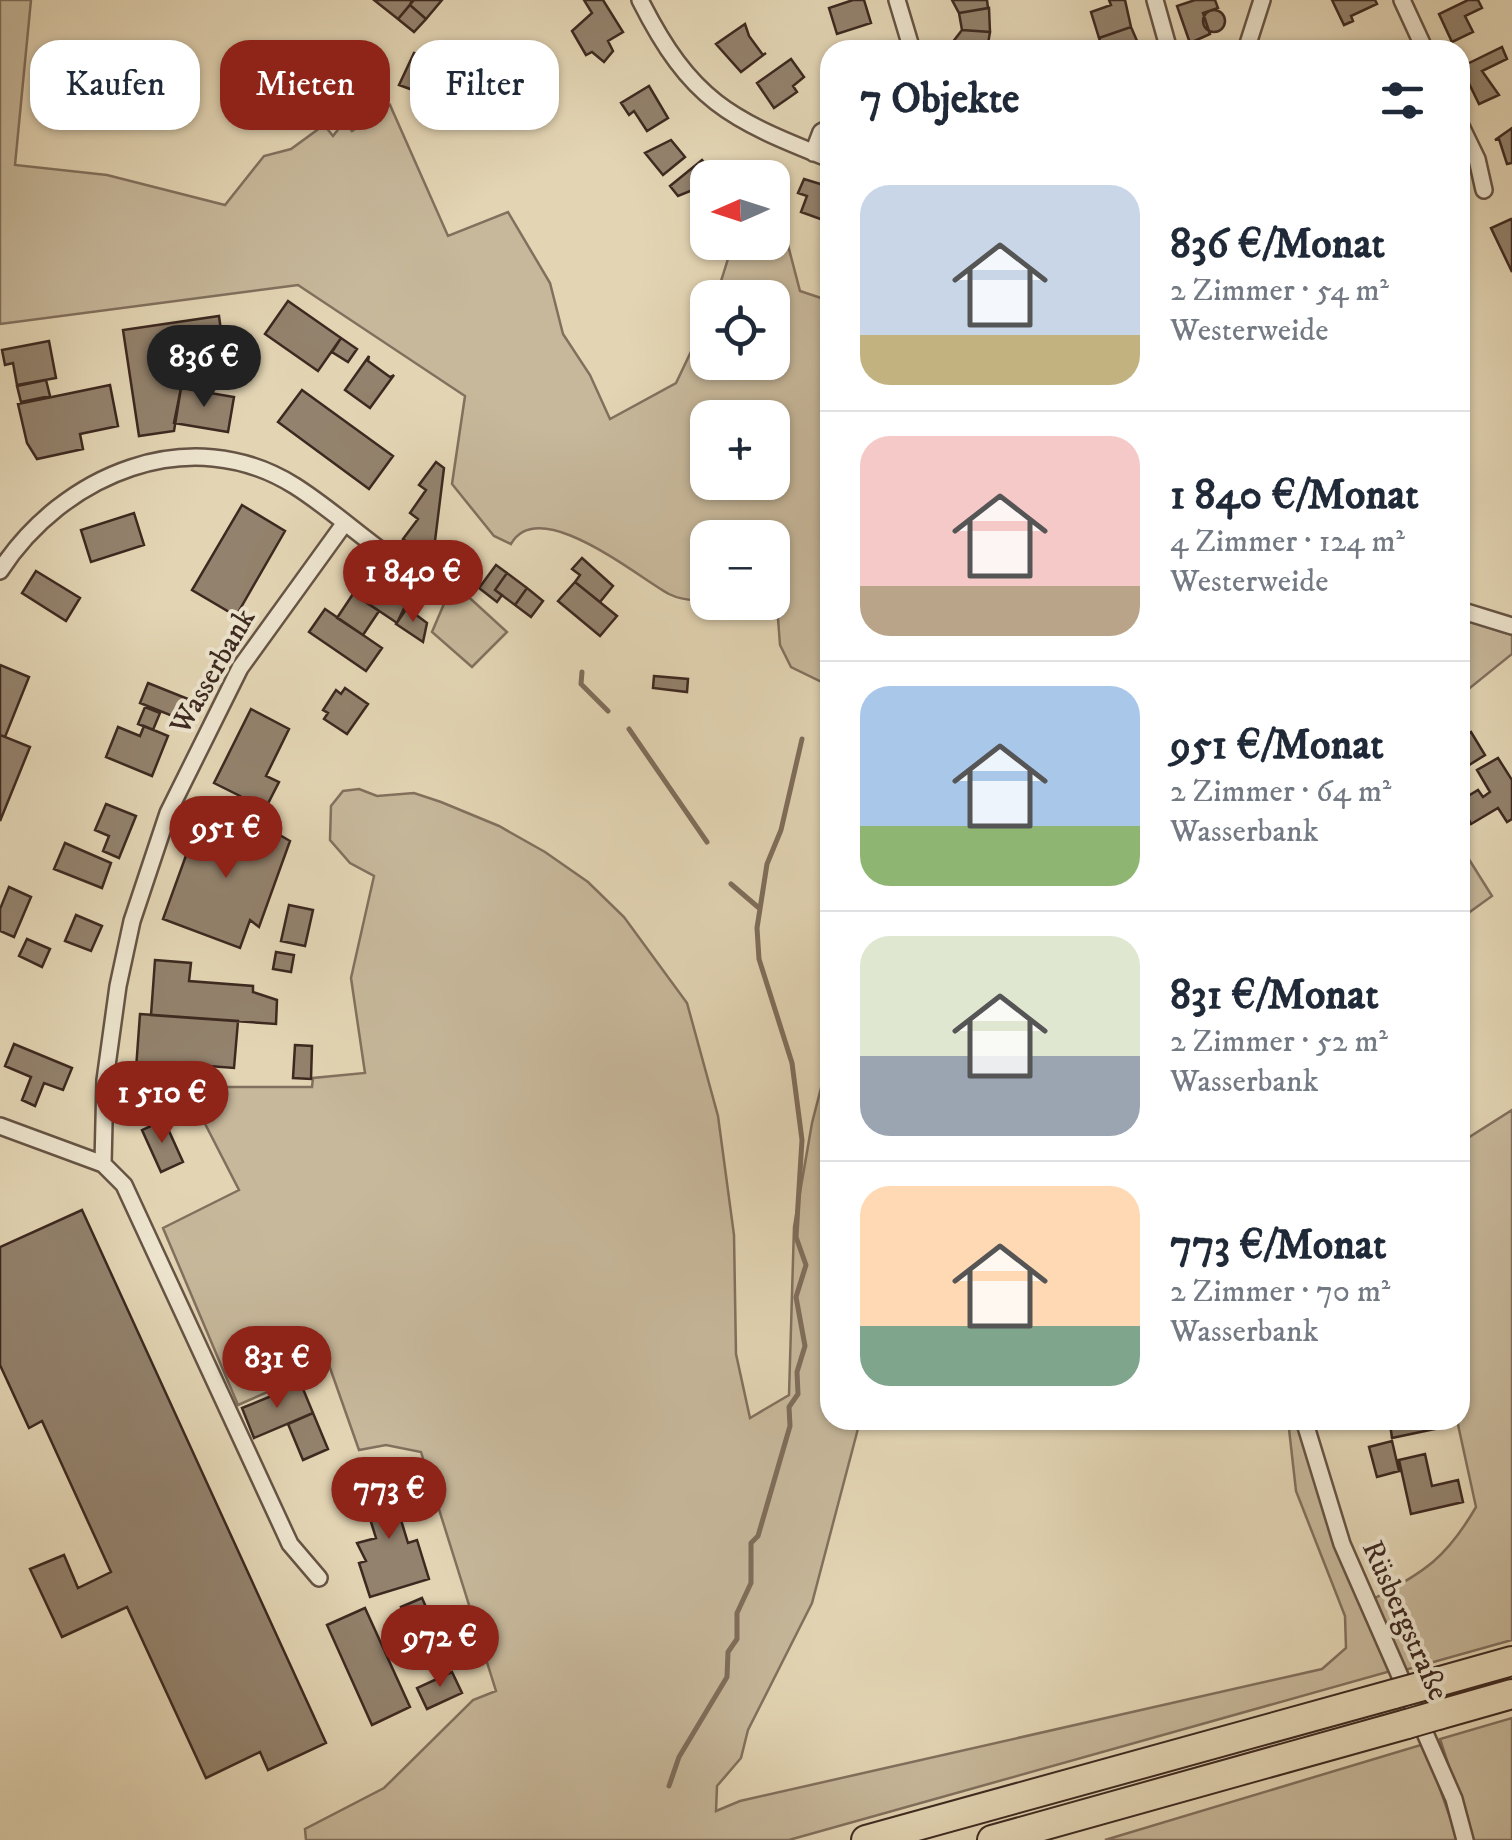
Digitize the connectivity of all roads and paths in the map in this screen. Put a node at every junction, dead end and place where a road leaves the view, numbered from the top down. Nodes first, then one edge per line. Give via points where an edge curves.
1 (640, 0) edge
2 (896, 0) edge
3 (1155, 0) edge
4 (1262, 0) edge
5 (1402, 0) edge
6 (909, 40) edge
7 (1166, 40) edge
8 (1249, 40) edge
9 (1420, 40) edge
10 (820, 137) edge
11 (1470, 146) edge
12 (813, 153) junction
13 (820, 156) edge
14 (1484, 190) dead end
15 (344, 524) junction
16 (0, 571) edge
17 (439, 586) dead end
18 (1470, 613) edge
19 (1512, 626) edge
20 (0, 1126) edge
21 (103, 1164) junction
22 (1307, 1430) edge
23 (319, 1578) dead end
24 (1512, 1661) edge
25 (1512, 1694) edge
26 (866, 1840) edge
27 (992, 1840) edge
28 (1465, 1840) edge

1 - 12 street via 676,62 713,102 738,121
2 - 6 street
3 - 7 street
4 - 8 street
5 - 9 street
10 - 12 street
11 - 14 street
12 - 13 street
15 - 16 street via 298,487 255,467 213,458 164,460 74,492 33,526
15 - 17 street
15 - 21 street, Wasserbank via 240,668 168,813 118,986 104,1080
18 - 19 street
20 - 21 street
21 - 23 street via 124,1186 290,1544
22 - 28 street, Rüsbergstraße via 1342,1544 1454,1800
24 - 26 highway, bridge
25 - 27 highway, bridge

